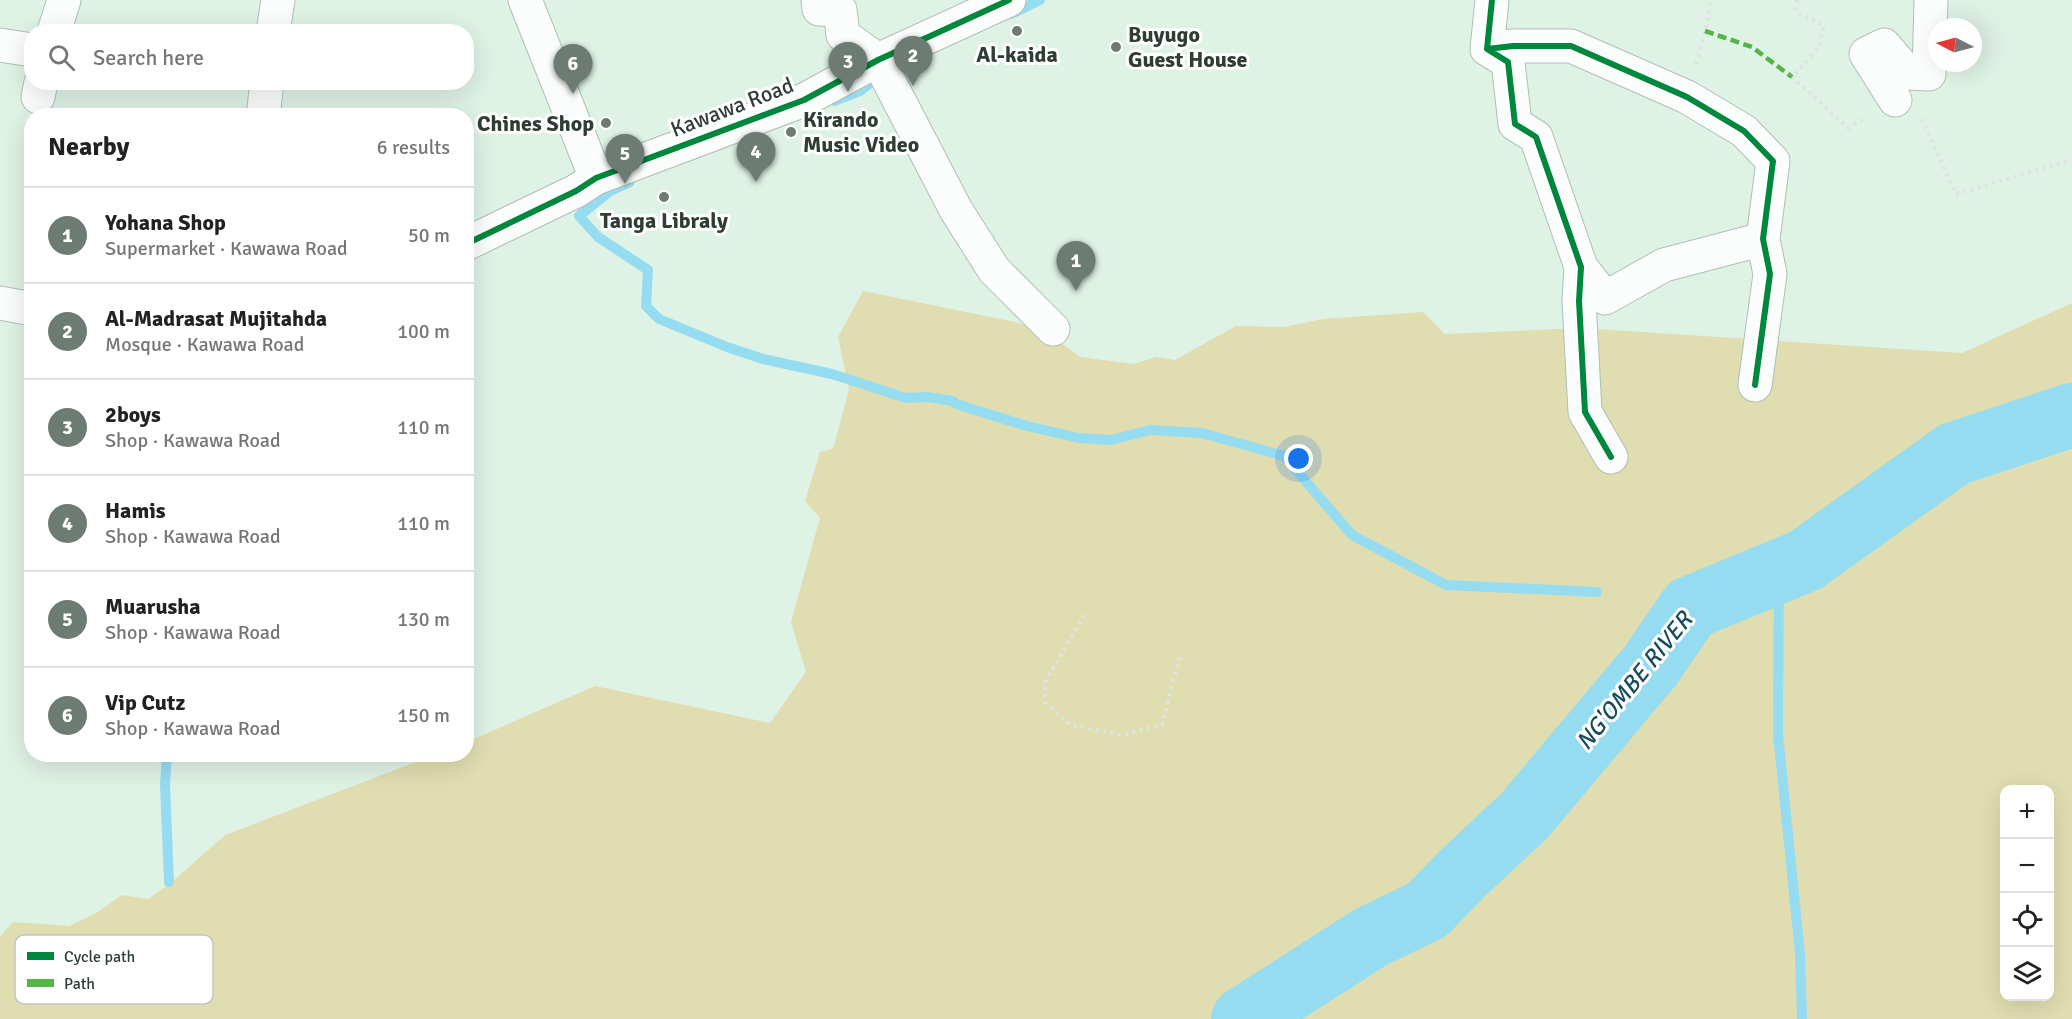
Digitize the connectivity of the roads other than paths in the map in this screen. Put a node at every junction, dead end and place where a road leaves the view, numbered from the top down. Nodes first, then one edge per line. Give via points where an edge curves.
1 (64, 0) edge
2 (278, 0) edge
3 (525, 0) edge
4 (818, 0) edge
5 (1009, 0) edge
6 (1492, 0) edge
7 (1931, 0) edge
8 (56, 24) edge
9 (274, 24) edge
10 (0, 45) edge
11 (24, 49) edge
12 (1487, 49) junction
13 (878, 60) junction
14 (266, 90) edge
15 (1895, 100) dead end
16 (264, 108) edge
17 (596, 178) junction
18 (1763, 239) junction
19 (474, 240) edge
20 (1581, 267) junction
21 (0, 303) edge
22 (24, 308) edge
23 (1053, 329) dead end
24 (1755, 385) dead end
25 (1611, 457) dead end

1 - 8 street
2 - 9 street
3 - 17 street
4 - 13 street via 819,9 840,10 843,35
5 - 13 street, Kawawa Road
6 - 12 street
7 - 15 street via 1929,74 1908,72 1884,45 1866,54
10 - 11 street
12 - 18 street via 1571,46 1688,97 1744,131 1773,161
12 - 20 street via 1508,62 1515,124 1536,137
13 - 17 street, Kawawa Road via 804,100
13 - 23 street via 956,210 994,270
14 - 16 street
17 - 19 street, Kawawa Road
18 - 20 street via 1664,265 1605,298
18 - 24 street via 1770,274
20 - 25 street via 1585,412
21 - 22 street

